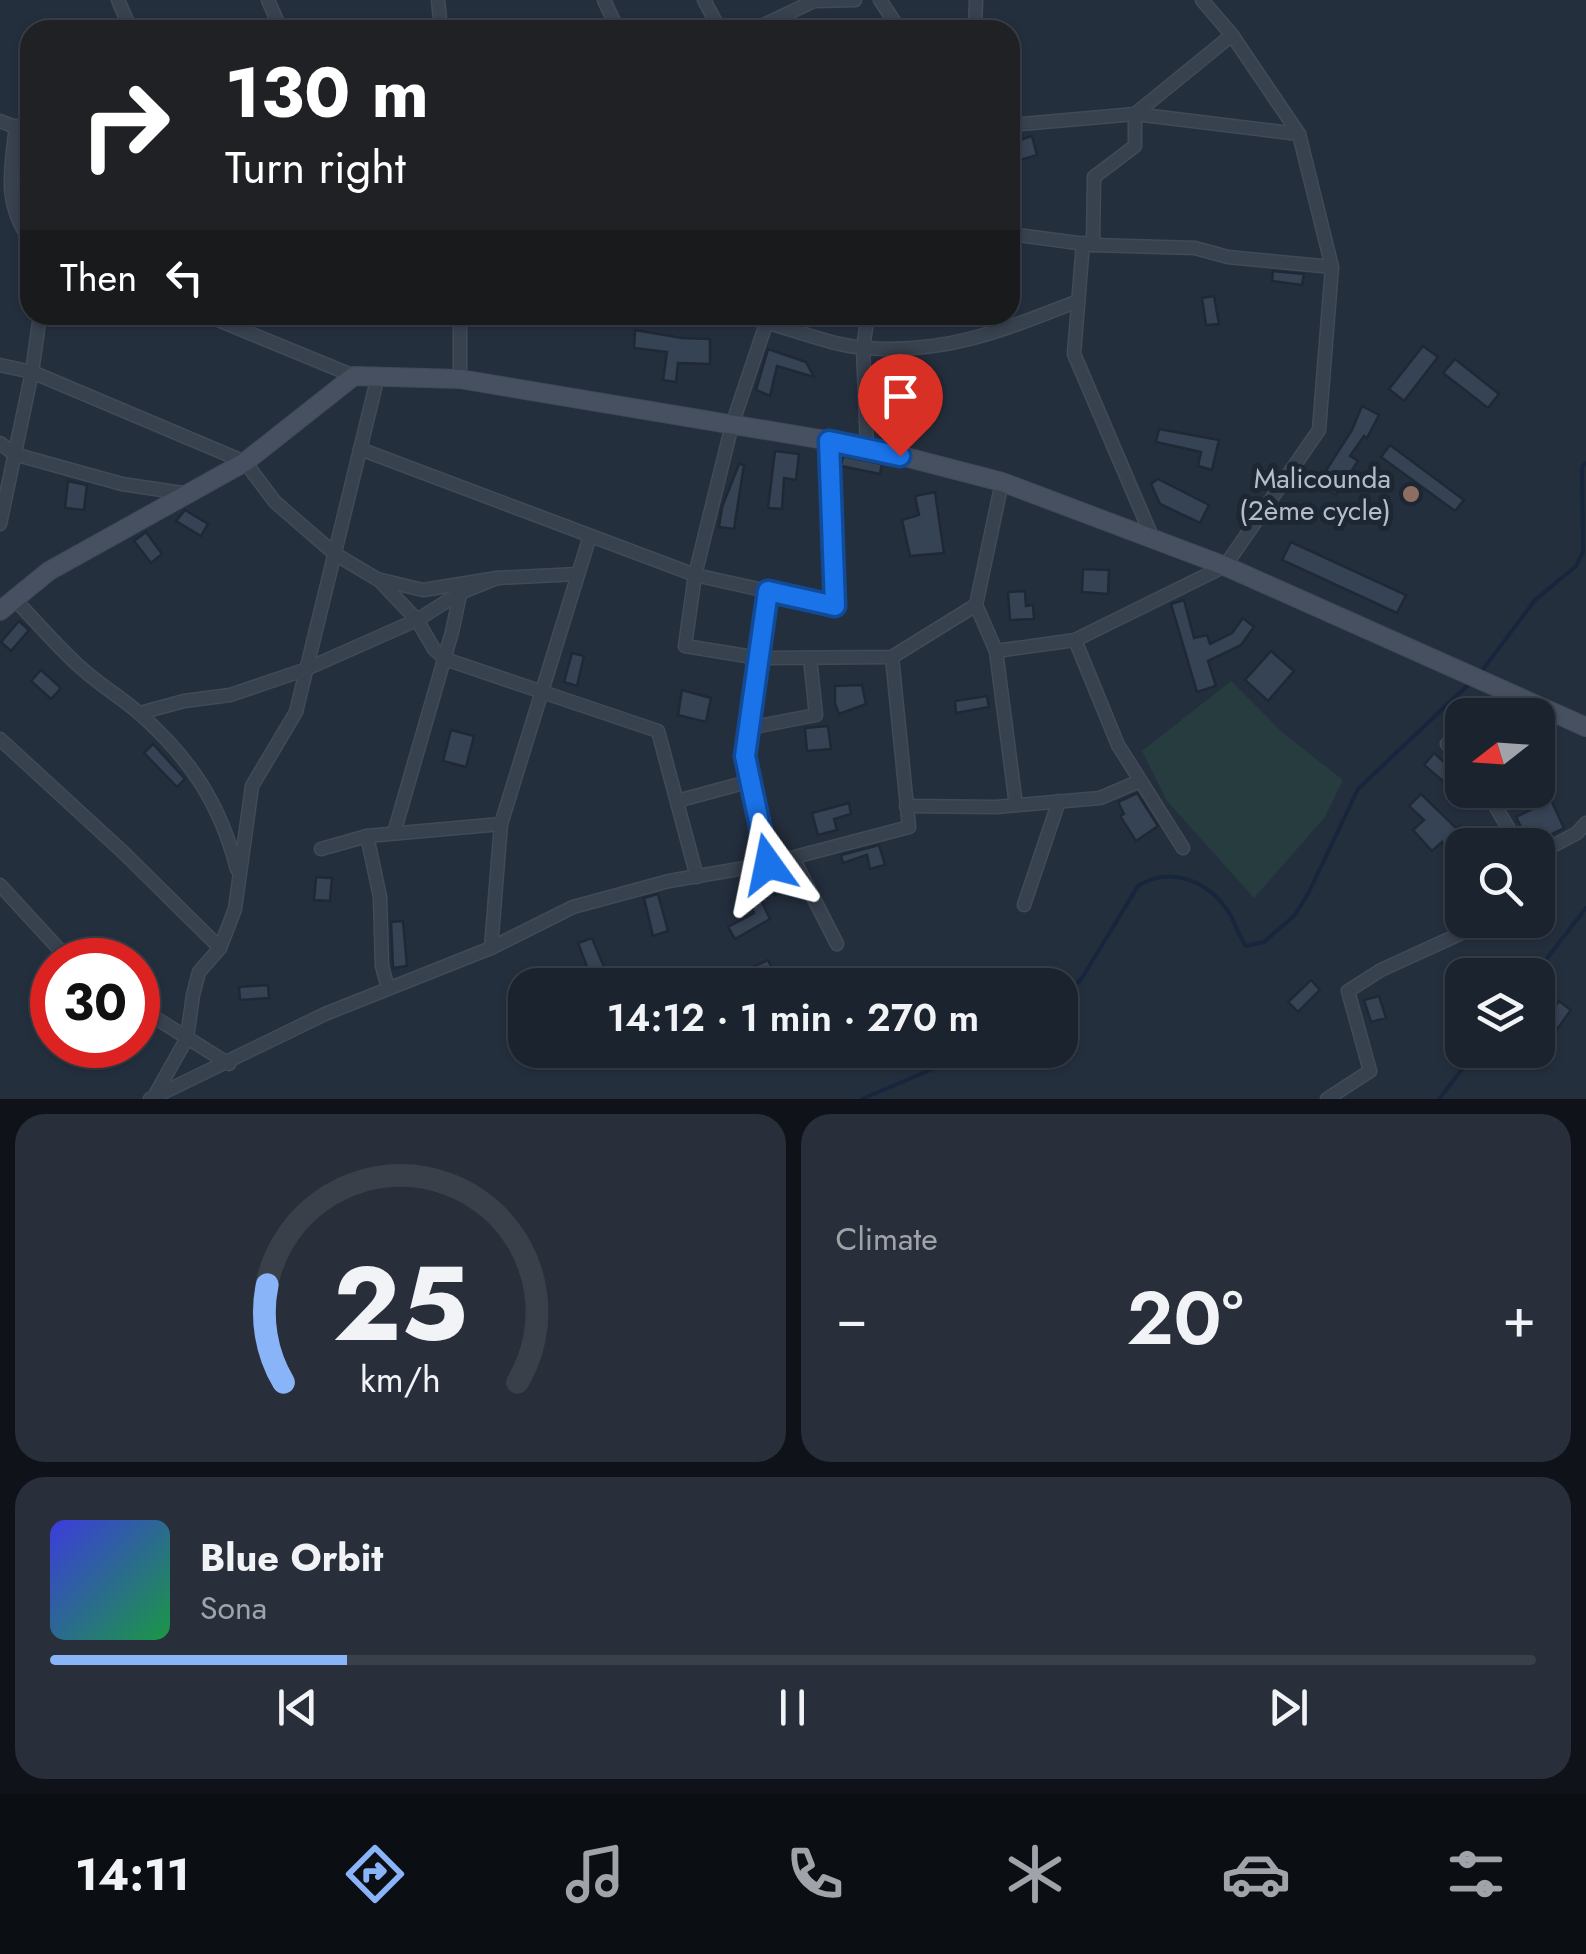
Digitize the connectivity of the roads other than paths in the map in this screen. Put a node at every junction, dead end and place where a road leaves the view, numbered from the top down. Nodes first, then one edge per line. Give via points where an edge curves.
1 (854, 0) edge
2 (1202, 0) edge
3 (774, 20) edge
4 (1232, 35) junction
5 (1135, 114) junction
6 (0, 120) edge
7 (1020, 125) edge
8 (16, 126) junction
9 (20, 128) edge
10 (1299, 134) junction
11 (20, 226) edge
12 (1020, 235) edge
13 (1088, 244) junction
14 (1332, 267) junction
15 (1078, 302) junction
16 (1020, 324) edge
17 (39, 325) edge
18 (230, 325) edge
19 (457, 325) edge
20 (766, 325) edge
21 (788, 325) edge
22 (866, 325) edge
23 (1018, 325) edge
24 (863, 348) junction
25 (0, 365) edge
26 (32, 372) junction
27 (354, 376) junction
28 (378, 376) junction
29 (460, 379) junction
30 (732, 424) junction
31 (829, 441) junction
32 (0, 443) edge
33 (866, 448) junction
34 (360, 449) junction
35 (14, 454) junction
36 (245, 462) junction
37 (1002, 482) junction
38 (188, 494) junction
39 (0, 524) edge
40 (590, 536) junction
41 (1153, 539) junction
42 (335, 554) junction
43 (1225, 566) junction
44 (578, 574) junction
45 (695, 576) junction
46 (377, 578) junction
47 (461, 588) junction
48 (768, 591) junction
49 (7, 605) edge
50 (976, 605) junction
51 (417, 620) junction
52 (1074, 640) junction
53 (996, 651) junction
54 (892, 657) junction
55 (758, 658) junction
56 (810, 658) junction
57 (445, 659) junction
58 (304, 670) junction
59 (542, 690) junction
60 (140, 714) junction
61 (749, 728) junction
62 (1586, 728) edge
63 (0, 739) edge
64 (1140, 780) junction
65 (751, 781) junction
66 (677, 801) junction
67 (1058, 802) junction
68 (1016, 805) junction
69 (906, 806) junction
70 (1586, 823) edge
71 (501, 824) junction
72 (394, 833) junction
73 (366, 836) junction
74 (1555, 845) edge
75 (1183, 848) dead end
76 (322, 849) dead end
77 (792, 858) junction
78 (768, 864) junction
79 (697, 877) junction
80 (240, 878) junction
81 (0, 885) edge
82 (1024, 905) dead end
83 (49, 938) edge
84 (1451, 938) edge
85 (837, 944) dead end
86 (220, 948) junction
87 (491, 948) junction
88 (388, 988) junction
89 (160, 1021) edge
90 (187, 1038) junction
91 (229, 1064) junction
92 (152, 1098) edge
93 (1327, 1099) edge

1 - 3 street via 814,1
2 - 4 street
4 - 5 street
4 - 10 street
5 - 7 street
5 - 10 street
5 - 13 street via 1135,146 1094,177
6 - 8 street
8 - 9 street
8 - 11 street via 9,184
10 - 14 street
12 - 13 street
13 - 14 street via 1194,248
13 - 15 street
14 - 43 street via 1319,430
15 - 16 street
15 - 41 street via 1074,354
17 - 26 street
18 - 27 street
19 - 29 street
20 - 30 street
21 - 24 street
22 - 24 street
23 - 24 street via 944,347
24 - 33 street
25 - 26 street
26 - 35 street
26 - 36 street
27 - 28 main road
27 - 36 main road
28 - 29 main road
28 - 34 street
29 - 30 main road
30 - 31 main road
30 - 45 street
31 - 33 main road
31 - 48 street via 835,606
32 - 35 street
33 - 37 main road
34 - 40 street
34 - 42 street
35 - 38 street via 122,484
35 - 39 street
36 - 38 main road
36 - 42 street via 275,502
37 - 41 main road
37 - 50 street
38 - 49 main road via 49,571
40 - 44 street
40 - 45 street
41 - 43 main road
42 - 46 street
42 - 58 street
43 - 52 street
43 - 62 main road
44 - 47 street via 497,578
44 - 59 street
45 - 48 street
45 - 55 street via 685,646
46 - 47 street via 423,590
46 - 51 street
47 - 51 street
47 - 57 street
48 - 55 street
49 - 60 street
50 - 53 street
50 - 54 street
51 - 57 street
51 - 58 street
52 - 53 street
52 - 64 street
53 - 68 street
54 - 56 street
54 - 69 street
55 - 56 street
55 - 61 street
56 - 61 street via 816,714
57 - 59 street
57 - 72 street
58 - 60 street
58 - 80 street via 296,712 252,786
59 - 66 street via 658,730
59 - 71 street
60 - 80 street via 208,792 226,826
61 - 65 street via 745,756
63 - 86 street
64 - 67 street via 1100,798
64 - 75 street
65 - 66 street
65 - 78 street
66 - 79 street
67 - 68 street
67 - 82 street
68 - 69 street
69 - 77 street via 908,827
70 - 74 street
71 - 72 street
71 - 87 street
72 - 73 street
73 - 76 street
73 - 88 street via 380,897
77 - 78 street
77 - 85 street
78 - 79 street
79 - 87 street via 573,907
80 - 86 street
81 - 83 street
84 - 93 street via 1348,991 1370,1071
86 - 90 street via 200,972
87 - 88 street
88 - 91 street
89 - 90 street
90 - 91 street
90 - 92 street
91 - 92 street

